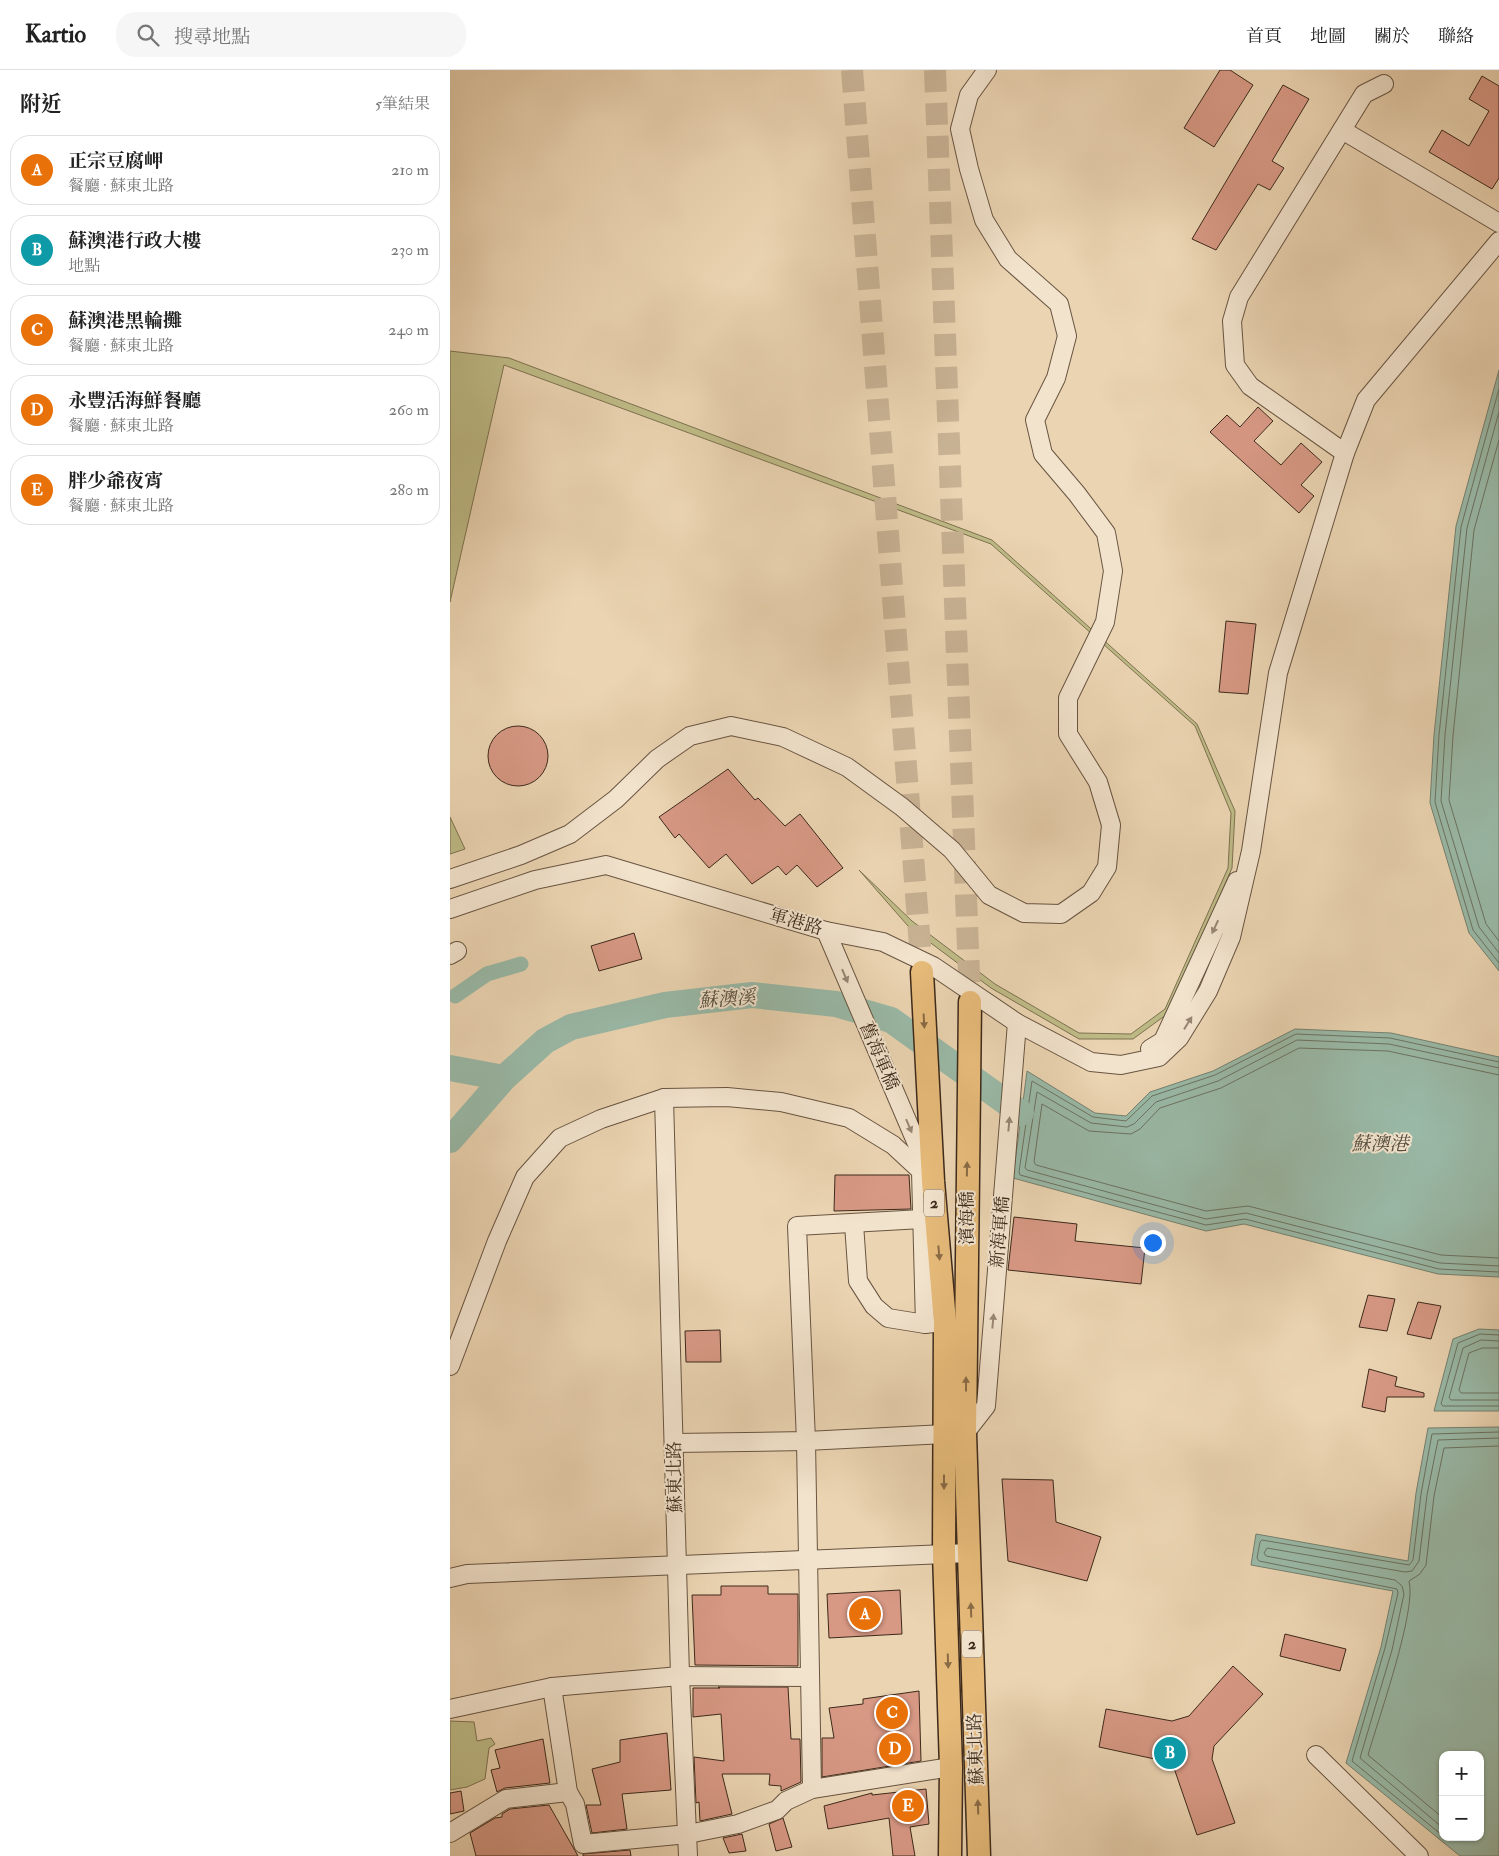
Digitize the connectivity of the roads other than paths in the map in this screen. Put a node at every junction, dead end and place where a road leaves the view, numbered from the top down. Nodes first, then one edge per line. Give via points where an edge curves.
1 (986, 70) edge
2 (1384, 84) dead end
3 (1342, 130) junction
4 (1499, 223) edge
5 (1499, 241) edge
6 (1345, 453) junction
7 (450, 879) edge
8 (450, 910) edge
9 (826, 932) junction
10 (922, 972) tunnel mouth
11 (970, 1002) tunnel mouth
12 (1017, 1024) junction
13 (664, 1098) junction
14 (933, 1180) junction
15 (922, 1219) junction
16 (854, 1224) junction
17 (934, 1323) junction
18 (450, 1366) edge
19 (955, 1433) junction
20 (806, 1441) junction
21 (674, 1443) junction
22 (969, 1553) junction
23 (944, 1554) junction
24 (807, 1561) junction
25 (677, 1565) junction
26 (450, 1578) edge
27 (680, 1676) junction
28 (809, 1677) junction
29 (552, 1687) junction
30 (450, 1709) edge
31 (1316, 1755) dead end
32 (951, 1767) junction
33 (812, 1789) junction
34 (568, 1792) junction
35 (450, 1833) edge
36 (688, 1834) junction
37 (688, 1856) edge
38 (950, 1856) edge
39 (979, 1856) edge
40 (1419, 1856) edge

1 - 7 street via 969,95 960,129 969,169 984,220 1008,259 1058,304 1067,336 1056,378 1035,420 1043,454 1106,534 1113,571 1105,622 1068,698 1068,734 1098,782 1111,825 1107,867 1091,893 1061,914 1024,913 989,895 952,850 902,807 847,767 783,736 731,726 690,736 657,759 616,799 570,834
2 - 3 street via 1364,94
3 - 4 street
3 - 6 street via 1239,297 1232,321 1234,365 1250,386
5 - 6 street via 1366,400
6 - 12 street, 軍港路 via 1278,673 1251,851 1163,1041 1121,1065 1091,1062
8 - 9 street, 軍港路 via 535,880 606,865
9 - 12 street, 軍港路 via 882,942 933,966
9 -> 14 street, 舊海軍橋
10 -> 14 main road, 2
19 -> 11 main road, 濱海橋 / 2
19 -> 12 street, 新海軍橋 via 986,1406
13 - 15 street via 727,1097 781,1102 849,1118 893,1145 921,1171
13 - 18 street via 601,1119 560,1138 525,1177
13 - 21 street, 蘇東北路
14 -> 17 main road, 2
15 - 16 street
15 - 17 street
16 - 17 street via 858,1281 874,1306 888,1318
16 - 20 street via 797,1226
17 - 19 main road, 2
19 - 20 street
19 - 22 main road, 蘇東北路 / 2
19 -> 23 main road, 蘇東北路 / 2
20 - 21 street
20 - 24 street
21 - 25 street, 蘇東北路
22 - 23 street
39 -> 22 main road, 蘇東北路 / 2
23 - 24 street
23 -> 32 main road, 蘇東北路 / 2
24 - 25 street
24 - 28 street
25 - 26 street via 467,1574
25 - 27 street, 蘇東北路
27 - 28 street
27 - 29 street
27 - 36 street, 蘇東北路
28 - 33 street
29 - 30 street
29 - 34 street
31 - 40 street
32 - 33 street
32 - 38 main road, 蘇東北路 / 2
33 - 36 street via 786,1801 777,1810 738,1824
34 - 35 street via 506,1799
34 - 36 street via 576,1804 583,1844
36 - 37 street, 蘇東北路

